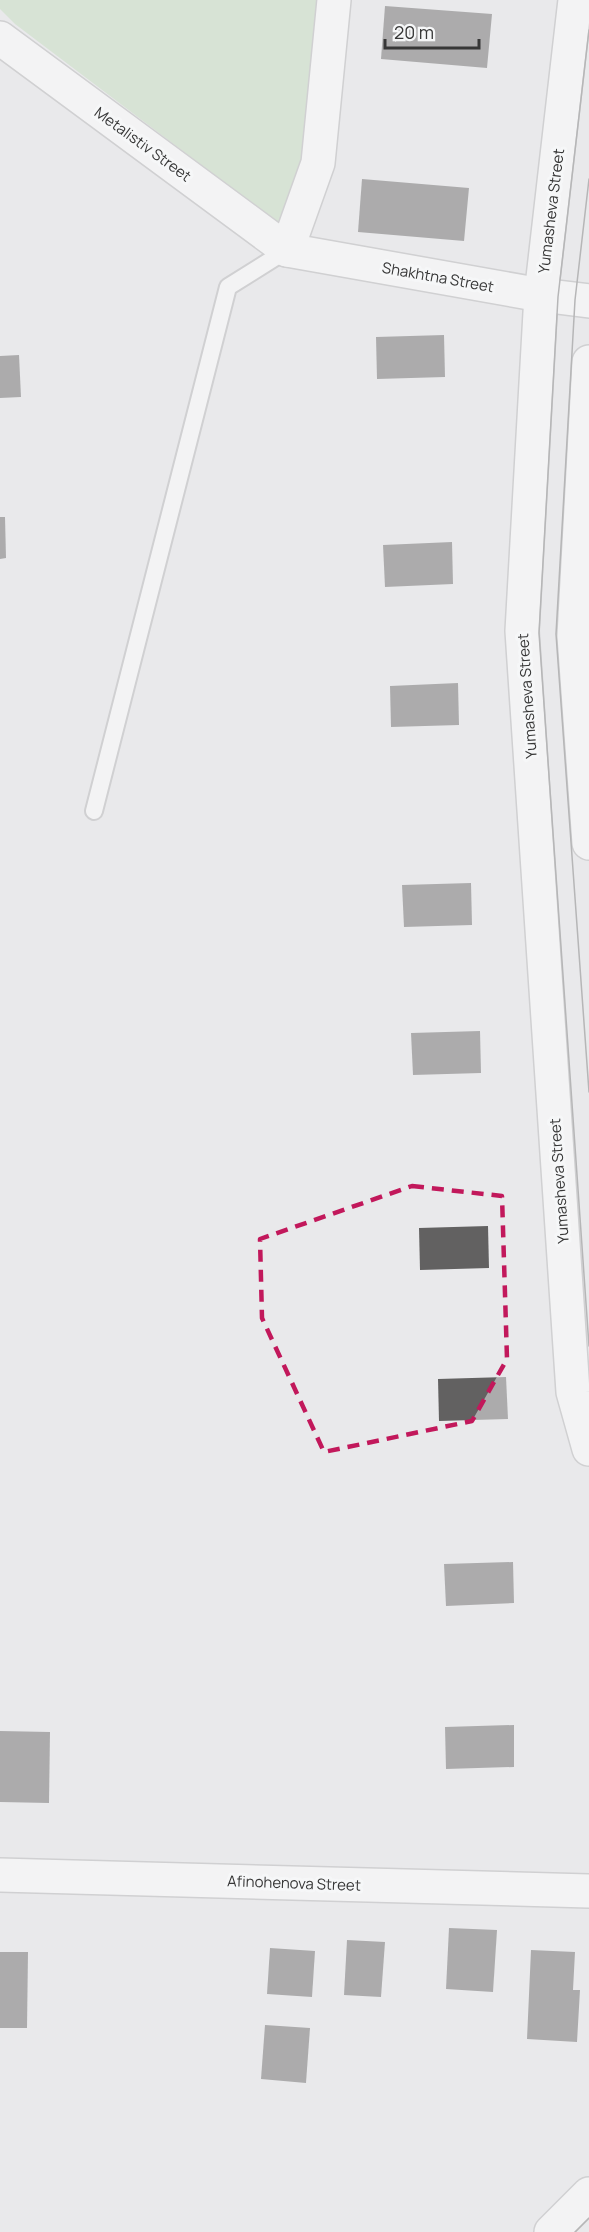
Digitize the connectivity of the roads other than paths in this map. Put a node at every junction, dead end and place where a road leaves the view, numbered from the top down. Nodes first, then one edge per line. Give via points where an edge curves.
1 (334, 0) edge
2 (575, 0) edge
3 (0, 38) edge
4 (287, 250) junction
5 (541, 295) junction
6 (589, 301) edge
7 (589, 362) edge
8 (94, 811) dead end
9 (589, 843) edge
10 (581, 1391) edge
11 (589, 1449) edge
12 (0, 1875) edge
13 (589, 1891) edge
14 (589, 2194) edge
15 (551, 2232) edge

1 - 4 main road via 318,163
2 - 5 main road, Yumasheva Street
3 - 4 main road, Metalistiv Street
4 - 5 main road, Shakhtna Street
4 - 8 lane via 228,287
5 - 6 main road, Shakhtna Street
5 - 10 main road, Yumasheva Street via 522,632
7 - 9 main road via 574,636
10 - 11 main road, Yumasheva Street
12 - 13 main road, Afinohenova Street
14 - 15 main road

